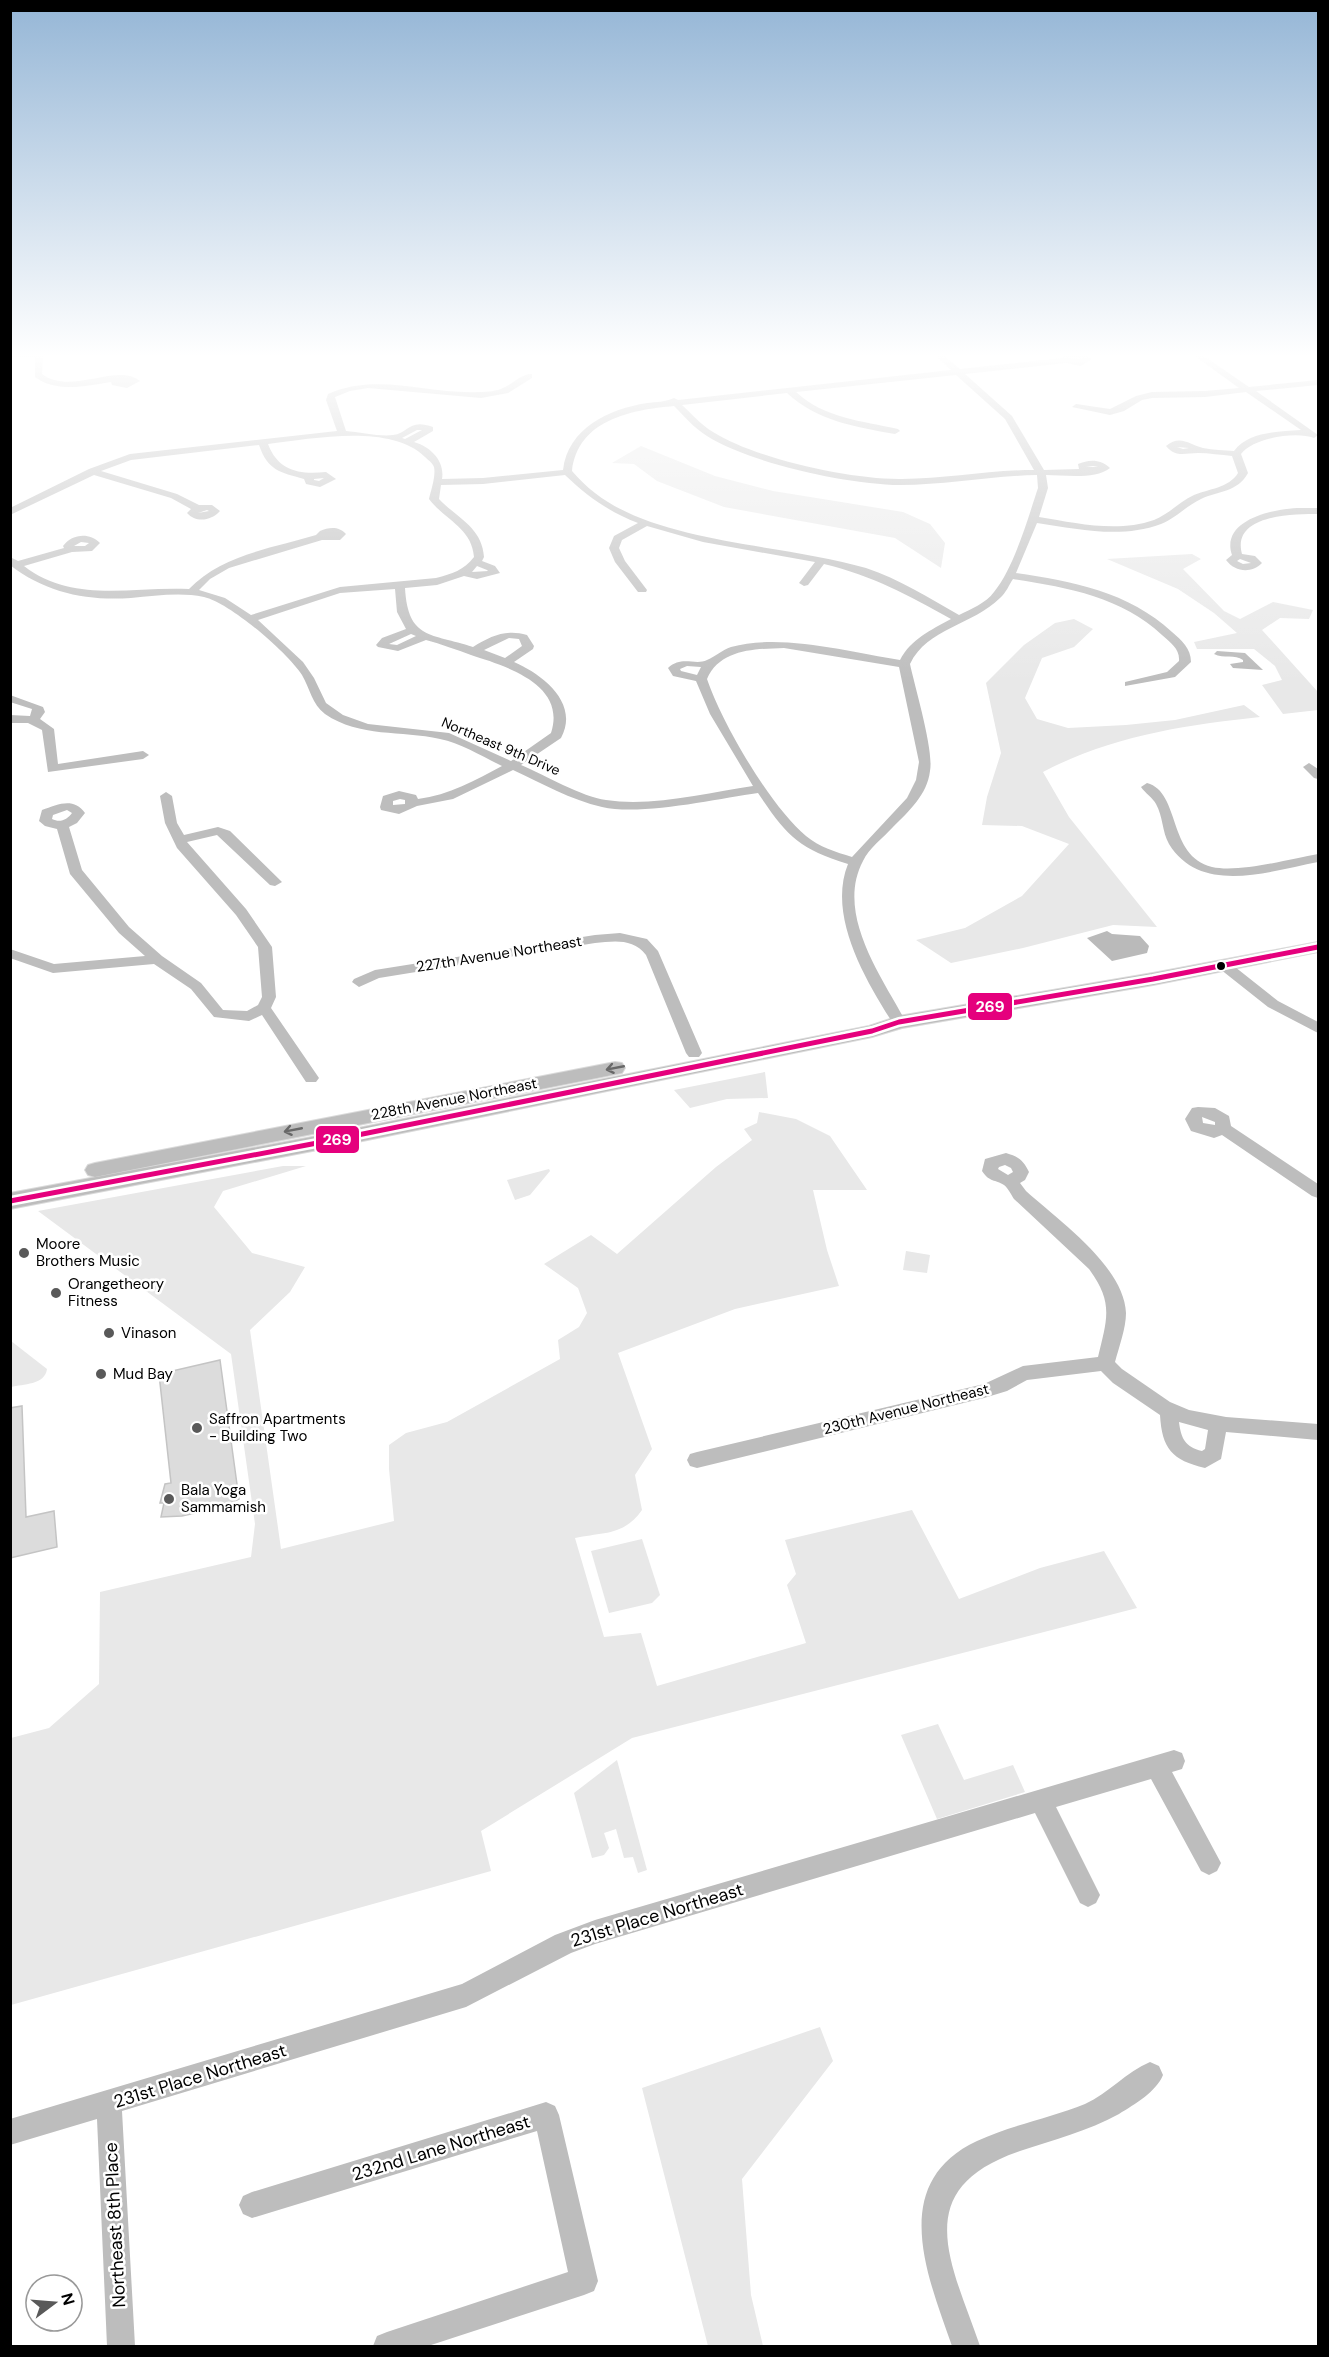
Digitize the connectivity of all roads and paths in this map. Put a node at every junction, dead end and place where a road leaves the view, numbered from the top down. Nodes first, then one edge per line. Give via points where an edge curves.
1 (108, 464) edge
2 (274, 464) edge
3 (437, 464) edge
4 (567, 464) edge
5 (799, 464) edge
6 (1036, 464) edge
7 (1240, 464) edge
8 (1084, 470) dead end
9 (92, 471) junction
10 (567, 472) junction
11 (1041, 472) junction
12 (309, 477) dead end
13 (437, 482) junction
14 (198, 508) dead end
15 (1318, 511) edge
16 (10, 512) edge
17 (1033, 519) junction
18 (645, 523) junction
19 (322, 537) dead end
20 (71, 549) dead end
21 (1238, 556) dead end
22 (822, 560) junction
23 (14, 562) edge
24 (476, 562) junction
25 (463, 573) junction
26 (1010, 574) junction
27 (804, 583) dead end
28 (400, 585) junction
29 (642, 590) dead end
30 (192, 592) junction
31 (958, 619) junction
32 (248, 620) junction
33 (412, 630) junction
34 (425, 636) junction
35 (472, 652) junction
36 (505, 663) junction
37 (709, 664) junction
38 (904, 664) junction
39 (701, 679) junction
40 (1129, 684) dead end
41 (10, 698) edge
42 (10, 719) edge
43 (33, 720) junction
44 (143, 755) dead end
45 (509, 765) junction
46 (1147, 787) dead end
47 (761, 789) junction
48 (166, 796) dead end
49 (413, 803) dead end
50 (62, 825) dead end
51 (179, 840) junction
52 (1317, 860) edge
53 (855, 862) junction
54 (275, 882) dead end
55 (1318, 947) edge
56 (10, 953) edge
57 (158, 959) junction
58 (1225, 966) junction
59 (359, 982) dead end
60 (264, 1008) junction
61 (899, 1022) junction
62 (1318, 1028) edge
63 (769, 1052) junction
64 (694, 1053) junction
65 (311, 1078) dead end
66 (433, 1103) junction
67 (1223, 1128) dead end
68 (333, 1140) junction
69 (1010, 1180) dead end
70 (10, 1186) edge
71 (1318, 1192) edge
72 (10, 1201) edge
73 (1106, 1362) junction
74 (1169, 1410) junction
75 (1218, 1424) junction
76 (1318, 1432) edge
77 (697, 1460) dead end
78 (1041, 1800) junction
79 (1209, 1863) dead end
80 (1088, 1895) dead end
81 (1150, 2074) dead end
82 (109, 2104) junction
83 (10, 2132) edge
84 (252, 2205) dead end
85 (121, 2346) edge
86 (387, 2346) edge
87 (966, 2346) edge

1 - 9 street
2 - 12 street
3 - 13 street
4 - 10 street
5 - 11 street via 881,482
6 - 11 street
7 - 17 street via 1243,473 1238,481 1187,501 1168,517 1148,525 1095,528
8 - 11 street
9 - 14 street via 174,496
9 - 16 street
10 - 13 street via 483,482
10 - 18 street via 592,497
11 - 17 street via 1043,488
13 - 24 street via 434,499 476,538
15 - 21 street via 1287,512 1253,521 1236,541
17 - 26 street
18 - 22 street via 692,536
18 - 29 street via 618,538 614,548
19 - 30 street via 225,566 206,577
20 - 23 street
22 - 27 street
22 - 31 street via 876,575
23 - 30 street, Northeast 9th Drive via 42,582 74,592
24 - 25 street
24 - 25 street via 495,573
25 - 28 street
26 - 31 street via 998,595
26 - 40 street via 1118,601 1158,624 1183,650 1185,662 1171,675
28 - 32 street via 339,591
28 - 33 street via 402,616
30 - 32 street, Northeast 9th Drive via 221,600
31 - 38 street via 917,644
32 - 45 street, Northeast 9th Drive via 292,655 307,674 318,699 341,718 381,729 445,736
33 - 34 street
33 - 34 street via 382,645 399,649
34 - 35 street
35 - 36 street
35 - 36 street via 502,636 523,637 527,649
36 - 45 street via 546,686 561,717 558,735
37 - 38 street via 737,649 776,645
37 - 39 street
37 - 39 street via 686,663 674,668 677,675
38 - 53 street via 925,776 906,808
39 - 47 street via 709,700
41 - 43 street via 37,707 39,712
42 - 43 street
43 - 44 street via 48,729 52,769
45 - 47 street, Northeast 9th Drive via 588,800 621,806
45 - 49 street via 442,800
46 - 52 street via 1162,803 1174,842 1184,855 1206,870 1229,873
47 - 53 street via 801,839
48 - 51 street
50 - 57 street via 75,871 124,930
51 - 54 street via 219,831
51 - 60 street via 241,912 265,947 269,997
53 - 61 street via 848,888 848,914
55 - 58 main road, 228th Avenue Northeast
56 - 57 street via 53,969
57 - 60 street via 196,986 219,1014 249,1016
58 - 61 main road, 228th Avenue Northeast
58 - 62 street via 1273,1004
59 - 64 street, 227th Avenue Northeast via 375,974 595,939 640,940 653,954
60 - 65 street
61 - 63 main road, 228th Avenue Northeast
61 - 64 main road, 228th Avenue Northeast via 866,1020
63 - 64 main road via 750,1047 709,1055
63 - 68 main road, 228th Avenue Northeast
64 -> 66 main road, 228th Avenue Northeast
66 - 68 main road via 419,1111 349,1124
66 -> 70 main road, 228th Avenue Northeast
67 - 71 street
68 - 72 main road, 228th Avenue Northeast
69 - 73 street via 1020,1195 1095,1264 1111,1290 1117,1314
73 - 74 street via 1120,1379
73 - 77 street, 230th Avenue Northeast via 1023,1373 984,1391
74 - 75 street
74 - 75 street via 1170,1437 1190,1457 1205,1460 1214,1453
75 - 76 street
78 - 79 street, 231st Place Northeast via 1165,1763
78 - 80 street
78 - 82 street, 231st Place Northeast via 595,1932 465,1995
81 - 87 street via 1120,2100 1087,2116 988,2151 964,2163 948,2179 938,2198 934,2220 937,2256
82 - 83 street, 231st Place Northeast
82 - 85 street, Northeast 8th Place
84 - 86 street, 232nd Lane Northeast via 546,2115 584,2281

